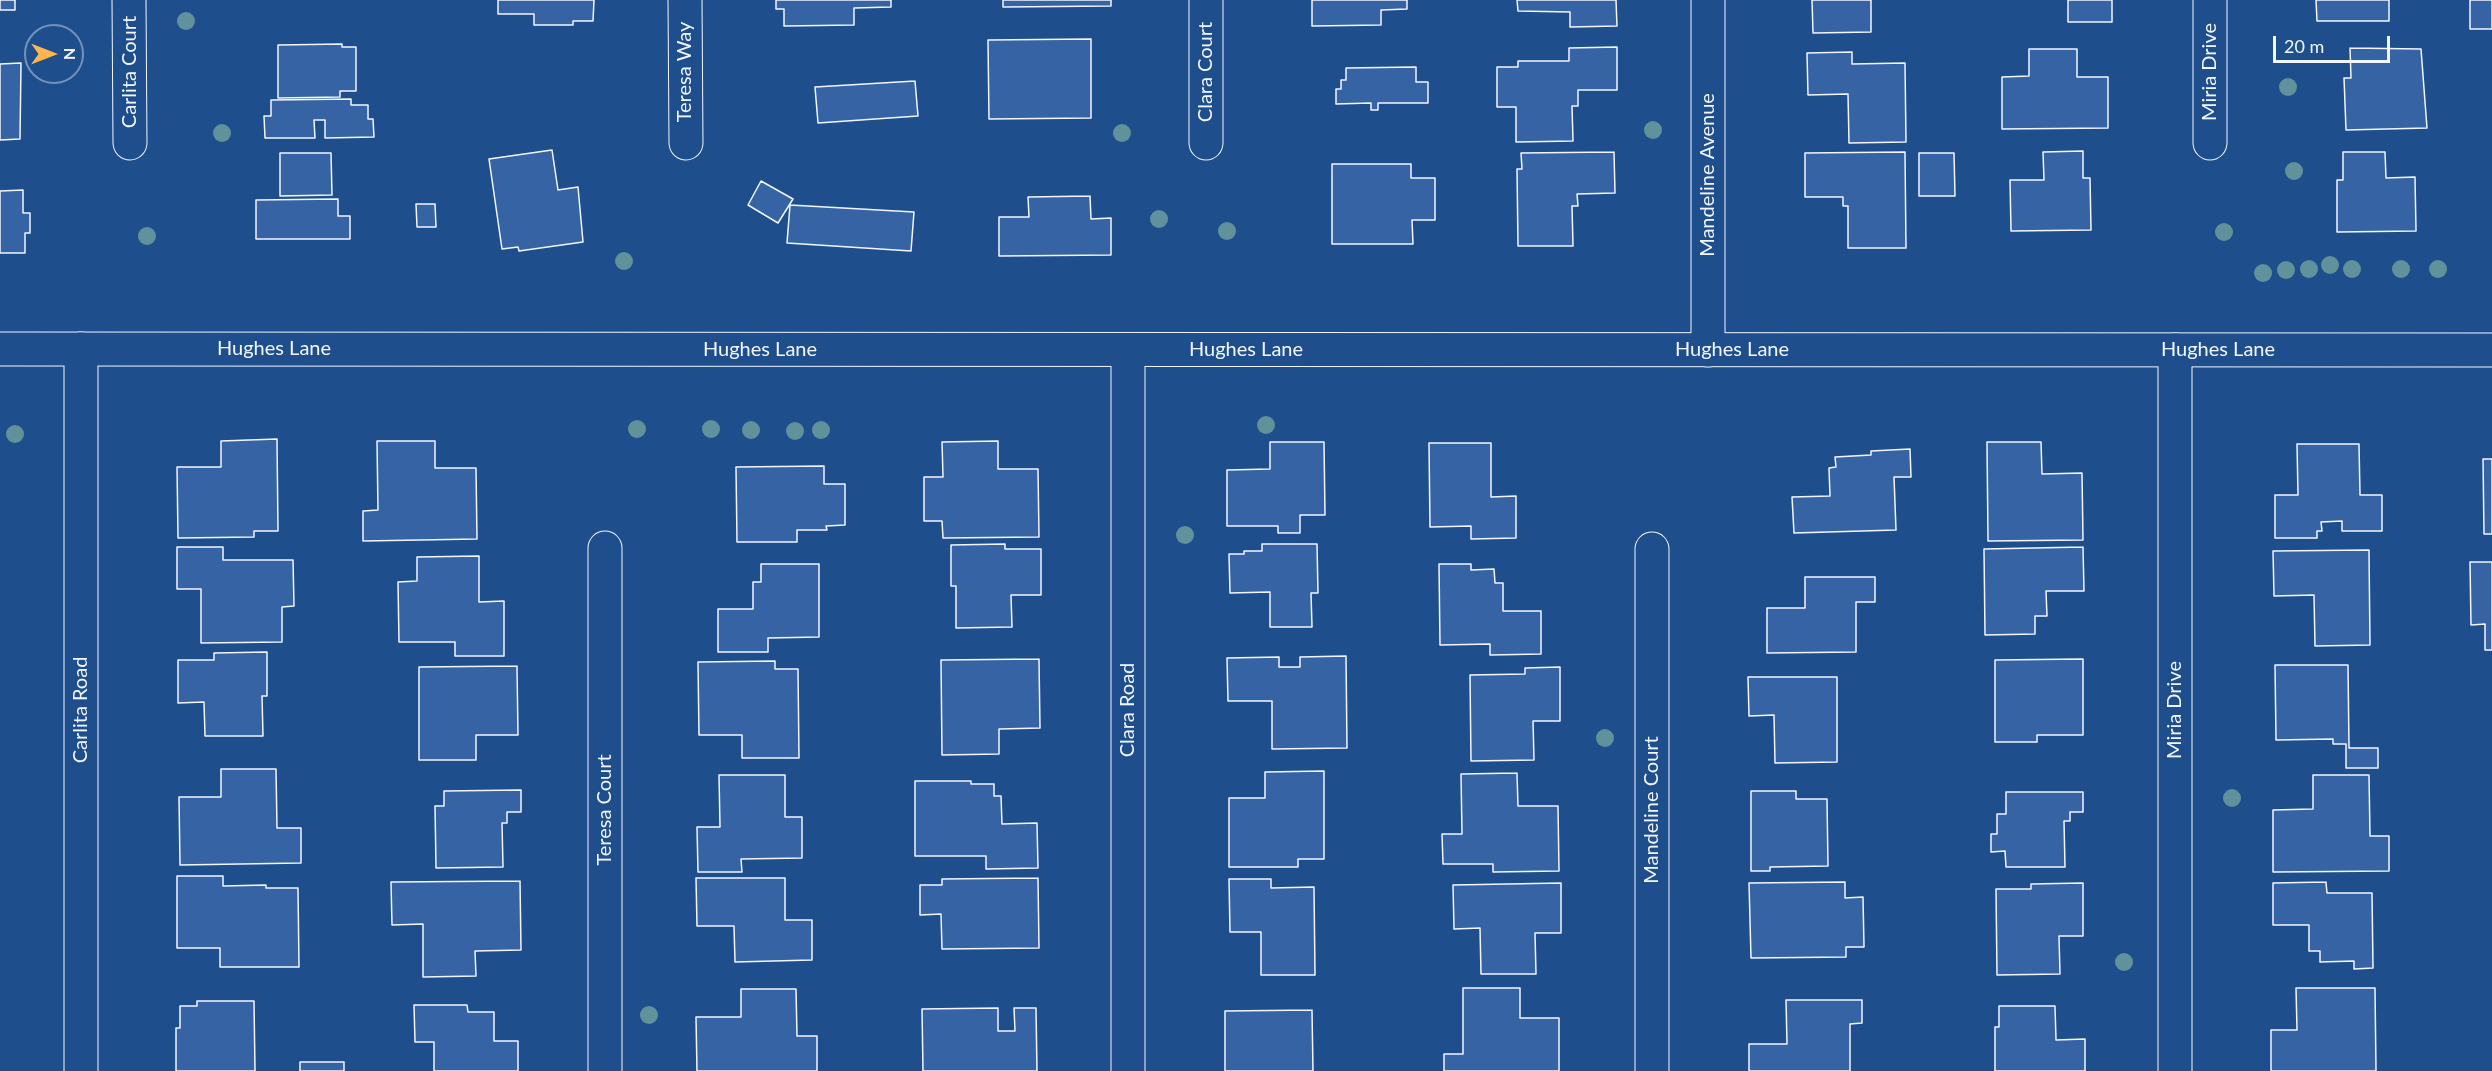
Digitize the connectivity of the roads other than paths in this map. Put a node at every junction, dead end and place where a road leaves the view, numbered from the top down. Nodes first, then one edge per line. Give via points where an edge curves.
1 (129, 0) edge
2 (685, 0) edge
3 (1206, 0) edge
4 (1708, 0) edge
5 (2210, 0) edge
6 (130, 143) dead end
7 (686, 143) dead end
8 (1206, 143) dead end
9 (2210, 143) dead end
10 (0, 349) edge
11 (81, 349) junction
12 (1128, 350) junction
13 (1707, 350) junction
14 (2175, 350) junction
15 (2492, 350) edge
16 (605, 548) dead end
17 (1652, 549) dead end
18 (81, 1071) edge
19 (605, 1071) edge
20 (1128, 1071) edge
21 (1652, 1071) edge
22 (2175, 1071) edge

1 - 6 street, Carlita Court
2 - 7 street, Teresa Way
3 - 8 street, Clara Court
4 - 13 street, Mandeline Avenue
5 - 9 street, Miria Drive
10 - 11 street, Hughes Lane
11 - 12 street, Hughes Lane
11 - 18 street, Carlita Road
12 - 13 street, Hughes Lane
12 - 20 street, Clara Road
13 - 14 street, Hughes Lane
14 - 15 street, Hughes Lane
14 - 22 street, Miria Drive
16 - 19 street, Teresa Court
17 - 21 street, Mandeline Court

